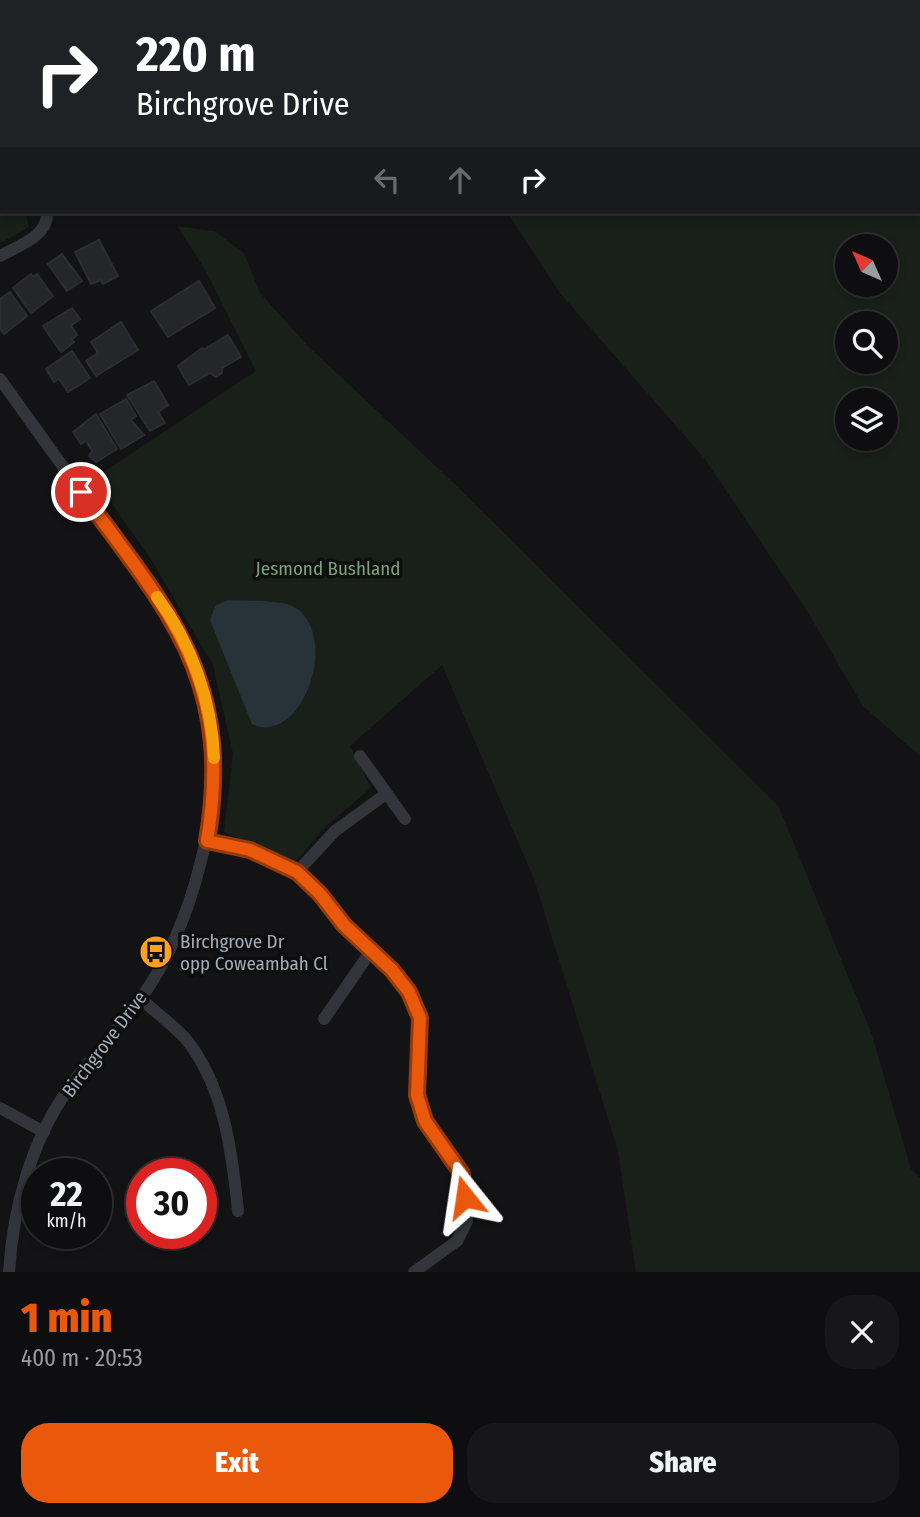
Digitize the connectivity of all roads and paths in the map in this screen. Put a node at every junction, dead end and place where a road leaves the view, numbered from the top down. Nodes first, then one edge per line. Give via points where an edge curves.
1 (47, 214) edge
2 (0, 256) edge
3 (0, 379) edge
4 (360, 757) dead end
5 (386, 794) junction
6 (405, 819) dead end
7 (207, 841) junction
8 (297, 872) junction
9 (371, 951) junction
10 (141, 999) junction
11 (324, 1019) dead end
12 (0, 1108) edge
13 (44, 1132) junction
14 (238, 1211) dead end
15 (9, 1272) edge
16 (414, 1272) edge

1 - 2 street via 41,231
3 - 7 street, Birchgrove Drive via 184,641 203,692 214,751
4 - 5 street
5 - 6 street
5 - 8 street via 335,831
7 - 8 street via 250,850
7 - 10 street, Birchgrove Drive via 195,888 173,942
8 - 9 street
9 - 11 street
9 - 16 street via 409,992 420,1018 417,1095 425,1121 462,1174 467,1221 457,1241
10 - 13 street, Birchgrove Drive via 74,1081
10 - 14 street via 184,1038 213,1086 234,1170
12 - 13 street
13 - 15 street, Birchgrove Drive via 15,1217

